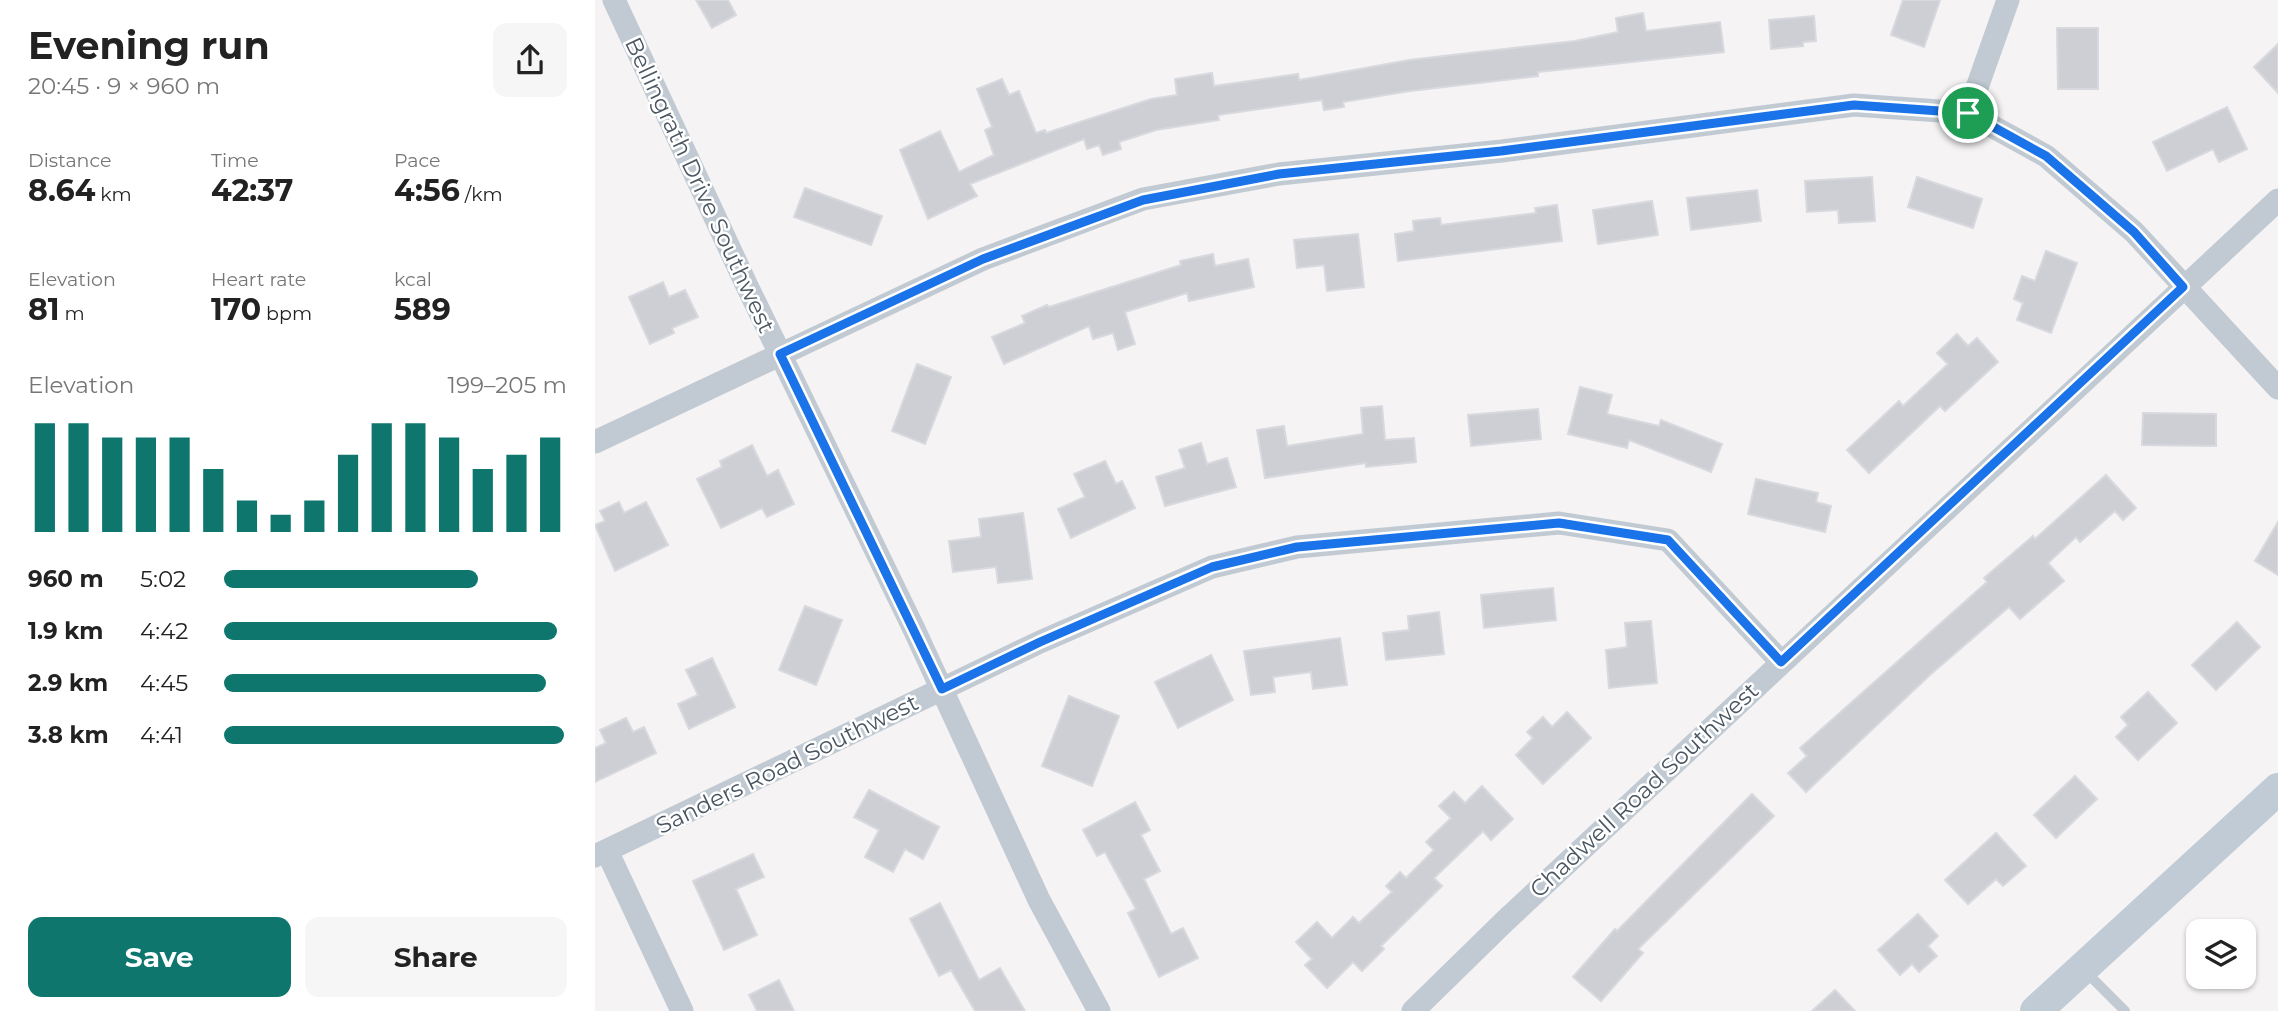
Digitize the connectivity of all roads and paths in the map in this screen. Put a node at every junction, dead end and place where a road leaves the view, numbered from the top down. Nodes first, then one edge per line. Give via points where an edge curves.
1 (614, 0) edge
2 (2008, 0) edge
3 (1968, 113) junction
4 (2278, 201) edge
5 (2183, 287) junction
6 (780, 354) junction
7 (2278, 388) edge
8 (595, 442) edge
9 (1781, 662) junction
10 (942, 689) junction
11 (2278, 789) edge
12 (601, 854) edge
13 (2082, 968) junction
14 (682, 1011) edge
15 (1098, 1011) edge
16 (1413, 1011) edge
17 (2036, 1011) edge
18 (2125, 1011) edge

1 - 6 street, Bellingrath Drive Southwest
2 - 3 street
3 - 5 street via 2046,156 2134,232
3 - 6 street via 1854,105 1501,151 1279,174 1143,200 983,259
4 - 5 street, Chadwell Road Southwest
5 - 7 street
5 - 9 street, Chadwell Road Southwest
6 - 8 street
6 - 10 street, Bellingrath Drive Southwest
9 - 10 street, Sanders Road Southwest via 1668,540 1559,523 1297,547 1212,567
9 - 16 street, Chadwell Road Southwest
10 - 12 street, Sanders Road Southwest
10 - 15 street, Bellingrath Drive Southwest via 1039,900
11 - 13 main road
12 - 14 street
13 - 17 main road
13 - 18 lane

